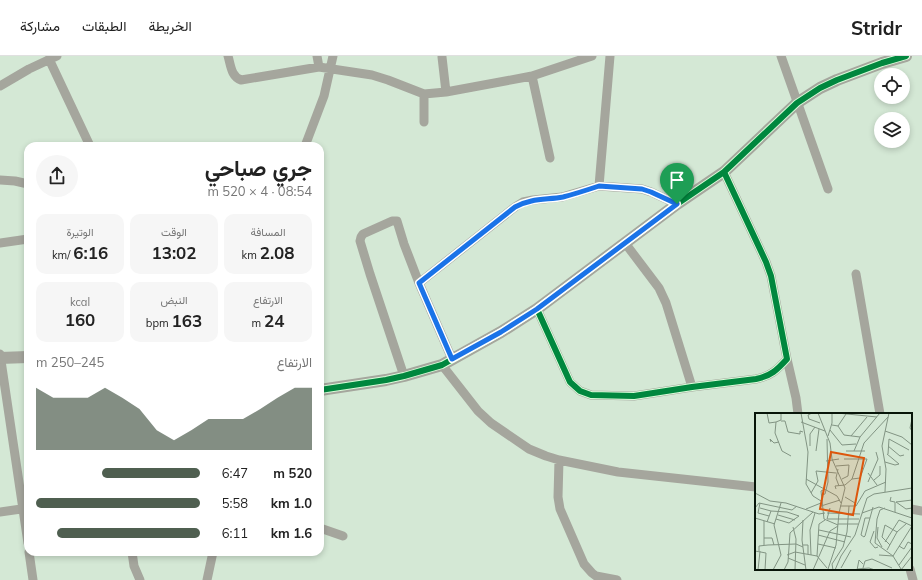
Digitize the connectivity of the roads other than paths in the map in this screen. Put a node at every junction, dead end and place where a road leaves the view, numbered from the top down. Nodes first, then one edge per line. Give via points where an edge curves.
1 (228, 56) edge
2 (317, 56) edge
3 (333, 56) edge
4 (592, 56) edge
5 (610, 56) edge
6 (782, 56) edge
7 (906, 56) edge
8 (442, 57) dead end
9 (53, 58) edge
10 (318, 68) junction
11 (331, 69) junction
12 (532, 76) junction
13 (0, 86) edge
14 (446, 92) junction
15 (424, 94) junction
16 (797, 103) junction
17 (424, 122) dead end
18 (88, 142) edge
19 (307, 142) edge
20 (550, 158) dead end
21 (724, 172) junction
22 (0, 180) edge
23 (24, 183) edge
24 (599, 186) junction
25 (828, 189) dead end
26 (677, 204) junction
27 (24, 240) edge
28 (0, 243) edge
29 (625, 243) junction
30 (856, 274) dead end
31 (419, 283) junction
32 (537, 309) junction
33 (0, 354) edge
34 (24, 357) edge
35 (0, 358) edge
36 (787, 359) junction
37 (447, 362) junction
38 (404, 376) junction
39 (692, 387) junction
40 (324, 389) edge
41 (798, 413) edge
42 (880, 413) edge
43 (559, 460) junction
44 (755, 487) edge
45 (24, 502) edge
46 (24, 508) edge
47 (912, 509) edge
48 (922, 511) edge
49 (0, 512) edge
50 (324, 529) edge
51 (344, 536) dead end
52 (30, 556) edge
53 (133, 556) edge
54 (212, 556) edge
55 (910, 570) edge
56 (33, 580) edge
57 (140, 580) edge
58 (207, 580) edge
59 (617, 580) edge
60 (913, 580) edge

1 - 10 street via 233,74 241,80
2 - 10 street
3 - 11 street
4 - 12 street
5 - 24 street
6 - 16 street
7 - 16 street via 837,80
8 - 14 street
9 - 13 street
9 - 18 street
10 - 11 street
11 - 15 street via 372,75
11 - 19 street
12 - 14 street
12 - 20 street
14 - 15 street
15 - 17 street
16 - 21 street
16 - 25 street
21 - 26 street
21 - 36 street via 771,276
22 - 23 street
24 - 26 street via 642,189
24 - 31 street via 562,197 523,202
26 - 29 street
27 - 28 street
29 - 32 street
29 - 39 street via 659,288
30 - 42 street
31 - 37 street
31 - 38 street via 397,221 363,234 360,240
32 - 37 street
32 - 39 street via 570,382 580,391 591,395 634,396
33 - 35 street
34 - 35 street
35 - 45 street
36 - 39 street via 767,377
36 - 41 street
37 - 38 street
37 - 43 street via 478,411 491,423 529,449
38 - 40 street
43 - 44 street via 618,472
43 - 59 street via 560,509 584,564 596,576
46 - 49 street
47 - 48 street
50 - 51 street
52 - 56 street
53 - 57 street
54 - 58 street
55 - 60 street

